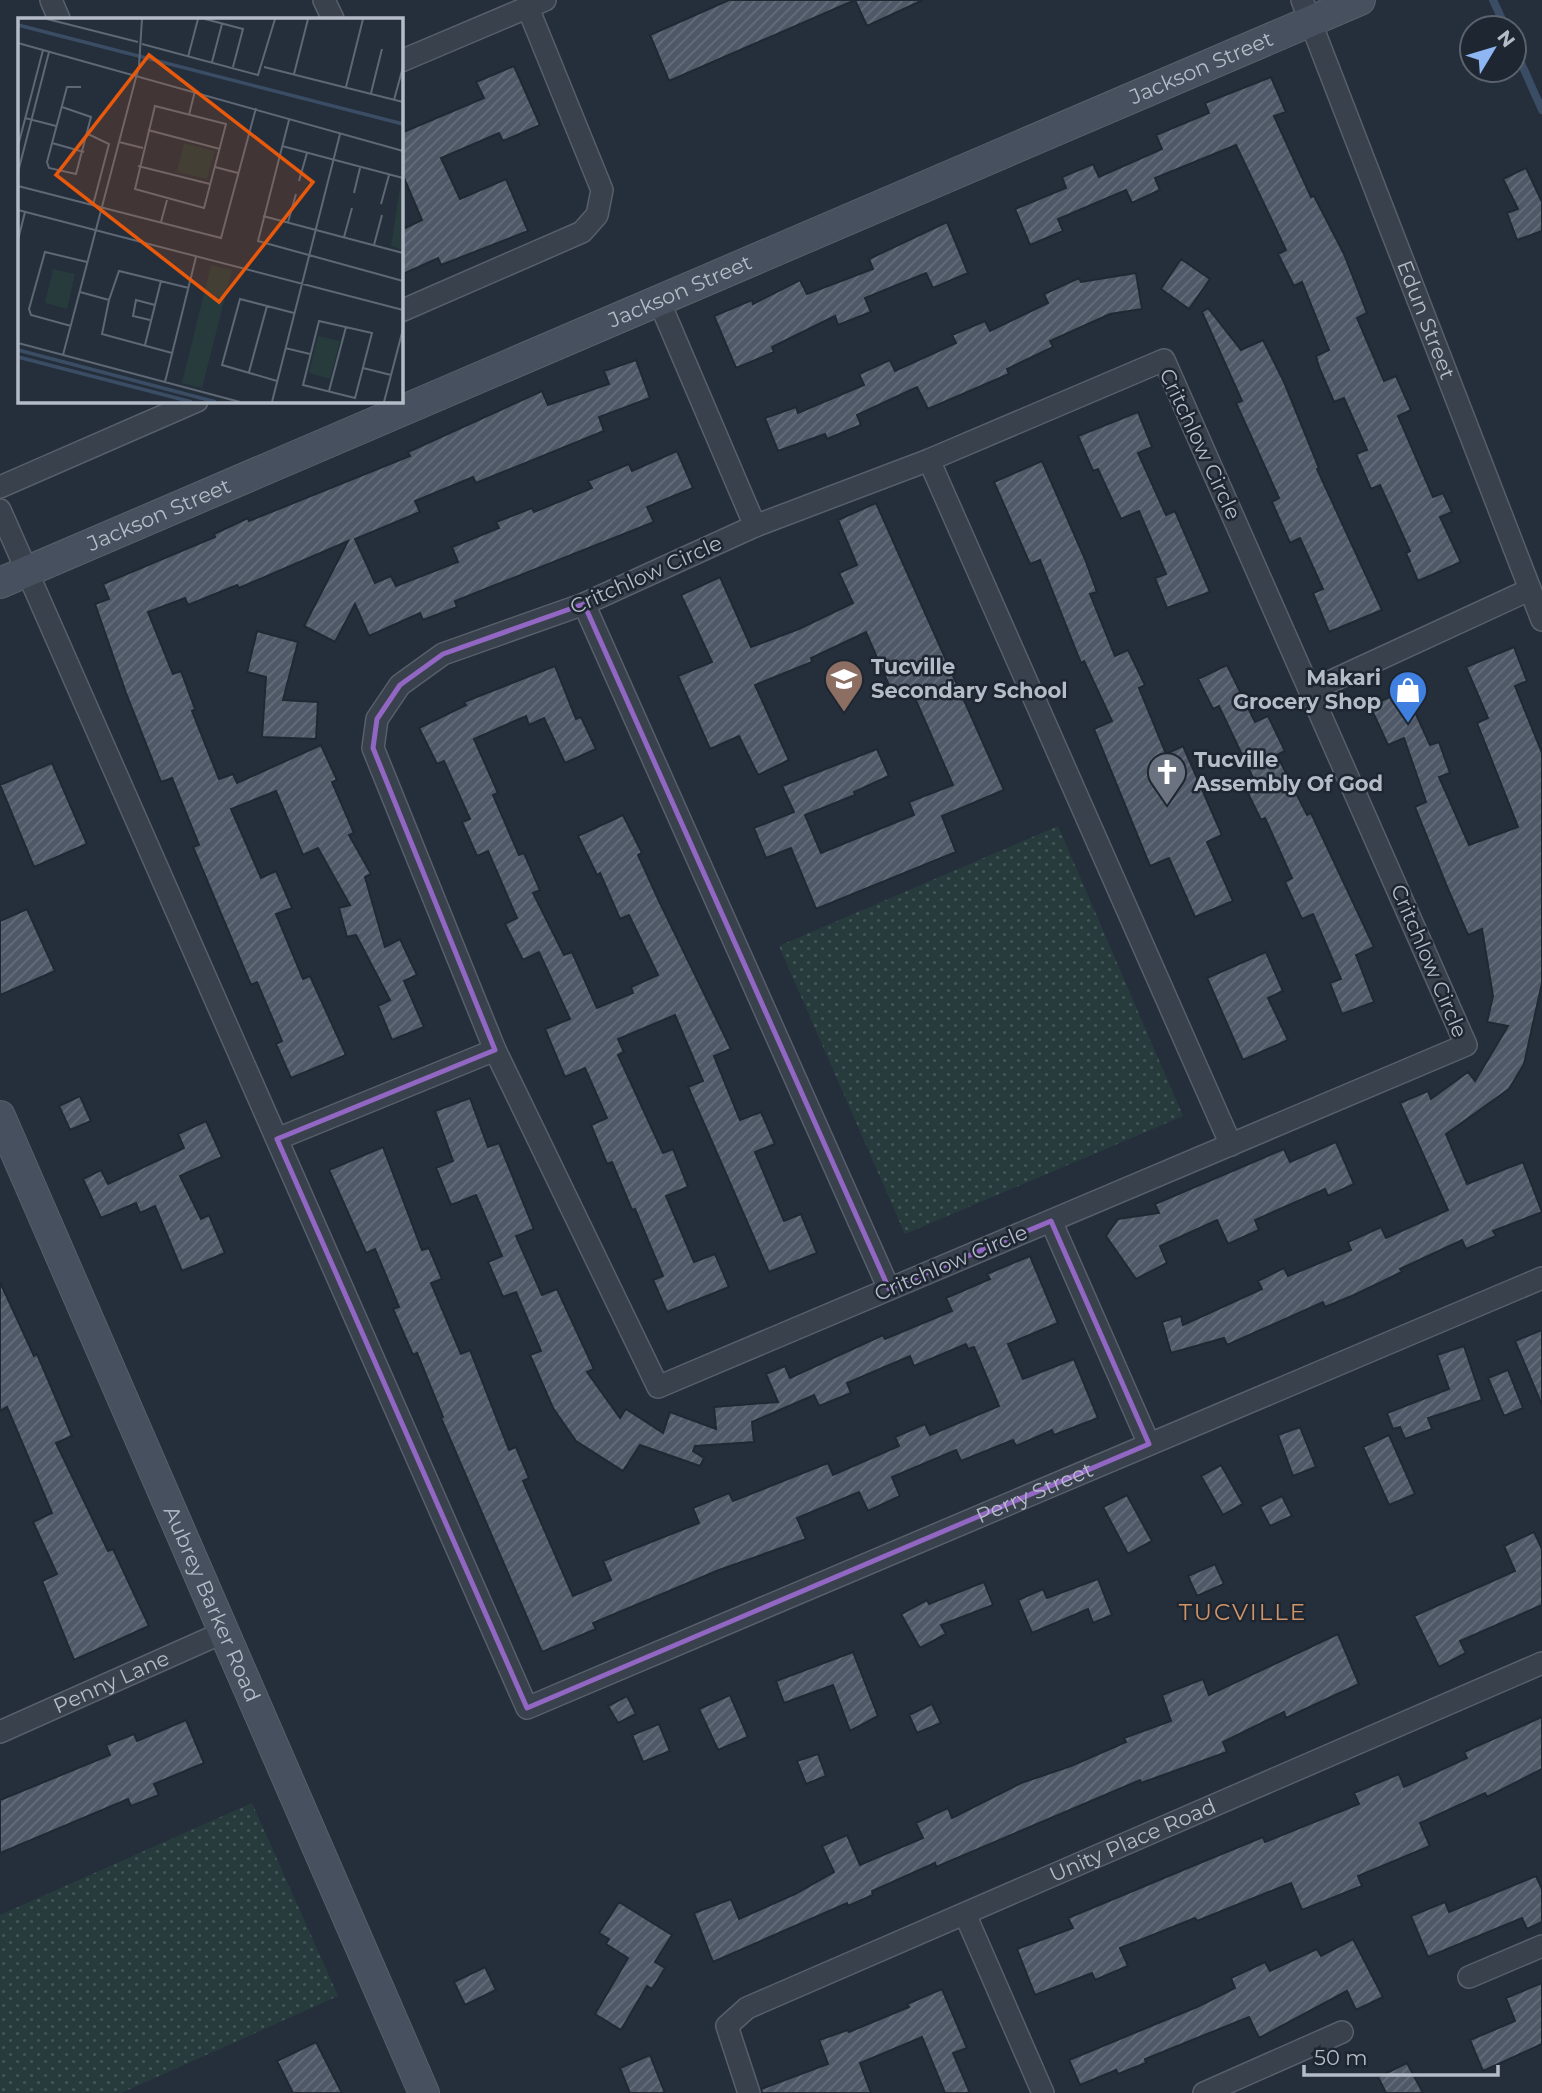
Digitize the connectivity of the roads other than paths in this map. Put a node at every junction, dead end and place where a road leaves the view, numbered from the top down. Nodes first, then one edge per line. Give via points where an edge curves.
1 (51, 0) edge
2 (324, 0) edge
3 (1360, 0) edge
4 (537, 4) edge
5 (1307, 10) edge
6 (59, 18) edge
7 (332, 18) edge
8 (402, 61) edge
9 (659, 301) junction
10 (402, 312) edge
11 (195, 402) edge
12 (929, 460) junction
13 (0, 487) edge
14 (0, 510) edge
15 (755, 526) junction
16 (28, 572) junction
17 (0, 583) edge
18 (1529, 590) junction
19 (584, 604) junction
20 (1542, 620) edge
21 (1310, 691) junction
22 (495, 1050) junction
23 (0, 1116) edge
24 (277, 1139) junction
25 (1231, 1144) junction
26 (1051, 1221) junction
27 (1542, 1278) edge
28 (889, 1289) junction
29 (1149, 1444) junction
30 (224, 1632) junction
31 (1542, 1663) edge
32 (0, 1732) edge
33 (965, 1914) junction
34 (1542, 1946) edge
35 (1469, 1977) dead end
36 (1342, 2032) dead end
37 (424, 2093) edge
38 (749, 2093) edge
39 (1043, 2093) edge
40 (1204, 2093) edge

1 - 6 street
2 - 7 street
3 - 5 street, Jackson Street
4 - 8 street
4 - 10 street via 602,191 597,215 582,232
5 - 9 street, Jackson Street
5 - 18 street, Edun Street
9 - 15 street
9 - 16 street, Jackson Street
11 - 13 street
12 - 15 street, Critchlow Circle
12 - 21 street, Critchlow Circle via 1164,360
12 - 25 street
14 - 16 street
15 - 19 street, Critchlow Circle
16 - 17 street, Jackson Street
16 - 24 street
18 - 20 street, Edun Street
18 - 21 street
19 - 22 street, Critchlow Circle via 443,654 400,685 377,719 373,748
19 - 28 street
21 - 25 street, Critchlow Circle via 1466,1045
22 - 24 street
22 - 28 street, Critchlow Circle via 658,1387
23 - 30 street, Aubrey Barker Road
24 - 29 street, Perry Street via 527,1708
25 - 26 street, Critchlow Circle
26 - 28 street, Critchlow Circle
26 - 29 street
27 - 29 street, Perry Street
30 - 32 street, Penny Lane
30 - 37 street, Aubrey Barker Road
31 - 33 street, Unity Place Road
33 - 38 street, Unity Place Road via 747,2008 727,2026
33 - 39 street
34 - 35 street
36 - 40 street

